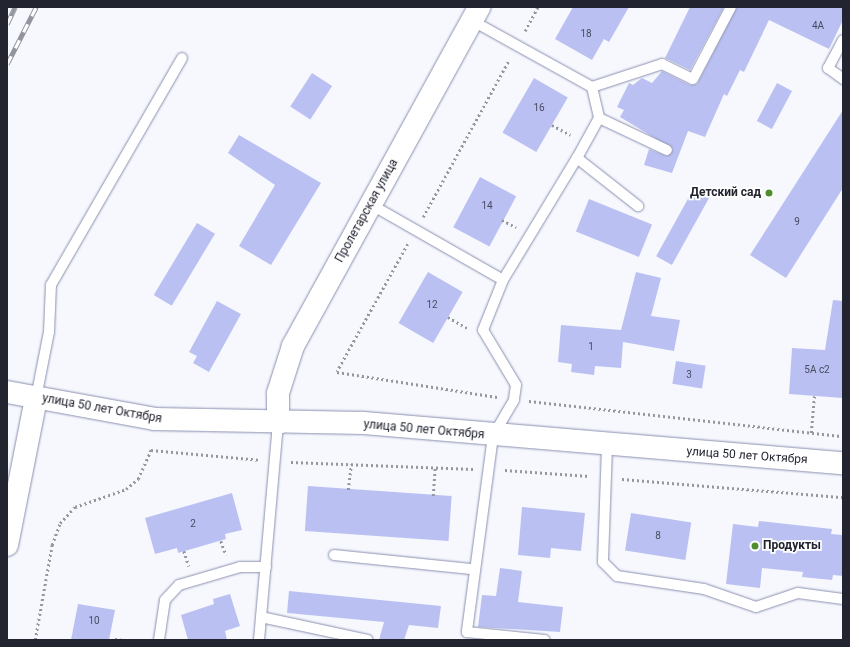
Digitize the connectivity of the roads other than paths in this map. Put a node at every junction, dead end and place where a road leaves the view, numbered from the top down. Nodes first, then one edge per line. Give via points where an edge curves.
1 (731, 7) edge
2 (475, 14) edge
3 (843, 40) edge
4 (182, 58) dead end
5 (843, 79) edge
6 (592, 86) junction
7 (599, 118) junction
8 (667, 150) dead end
9 (577, 158) junction
10 (370, 204) junction
11 (638, 206) dead end
12 (503, 280) junction
13 (7, 392) edge
14 (36, 398) junction
15 (278, 423) junction
16 (493, 436) junction
17 (607, 446) junction
18 (843, 463) edge
19 (7, 545) edge
20 (334, 555) dead end
21 (266, 567) junction
22 (473, 569) junction
23 (843, 599) edge
24 (261, 617) junction
25 (159, 640) edge
26 (259, 640) edge
27 (368, 640) edge
28 (545, 640) edge

1 - 6 lane via 693,79 662,64
2 - 6 lane via 517,45
2 - 10 main road, Пролетарская улица
3 - 5 lane via 828,68
4 - 14 lane via 51,285 49,332
6 - 7 lane
7 - 8 lane
7 - 9 lane
9 - 11 lane
9 - 12 lane
10 - 12 lane
10 - 15 main road, Пролетарская улица via 285,364 278,393
12 - 16 lane via 484,330 516,385 514,400
13 - 14 main road, улица 50 лет Октября
14 - 15 main road, улица 50 лет Октября via 155,419
14 - 19 main road
15 - 16 main road, улица 50 лет Октября via 363,423
15 - 21 lane
16 - 17 main road, улица 50 лет Октября
16 - 22 lane via 491,469
17 - 18 main road, улица 50 лет Октября
17 - 23 lane via 603,562 617,576 704,589 756,607 798,593
20 - 22 lane
21 - 24 lane
21 - 25 lane via 240,567 179,585 165,600
22 - 28 lane via 467,632
24 - 26 lane
24 - 27 lane

